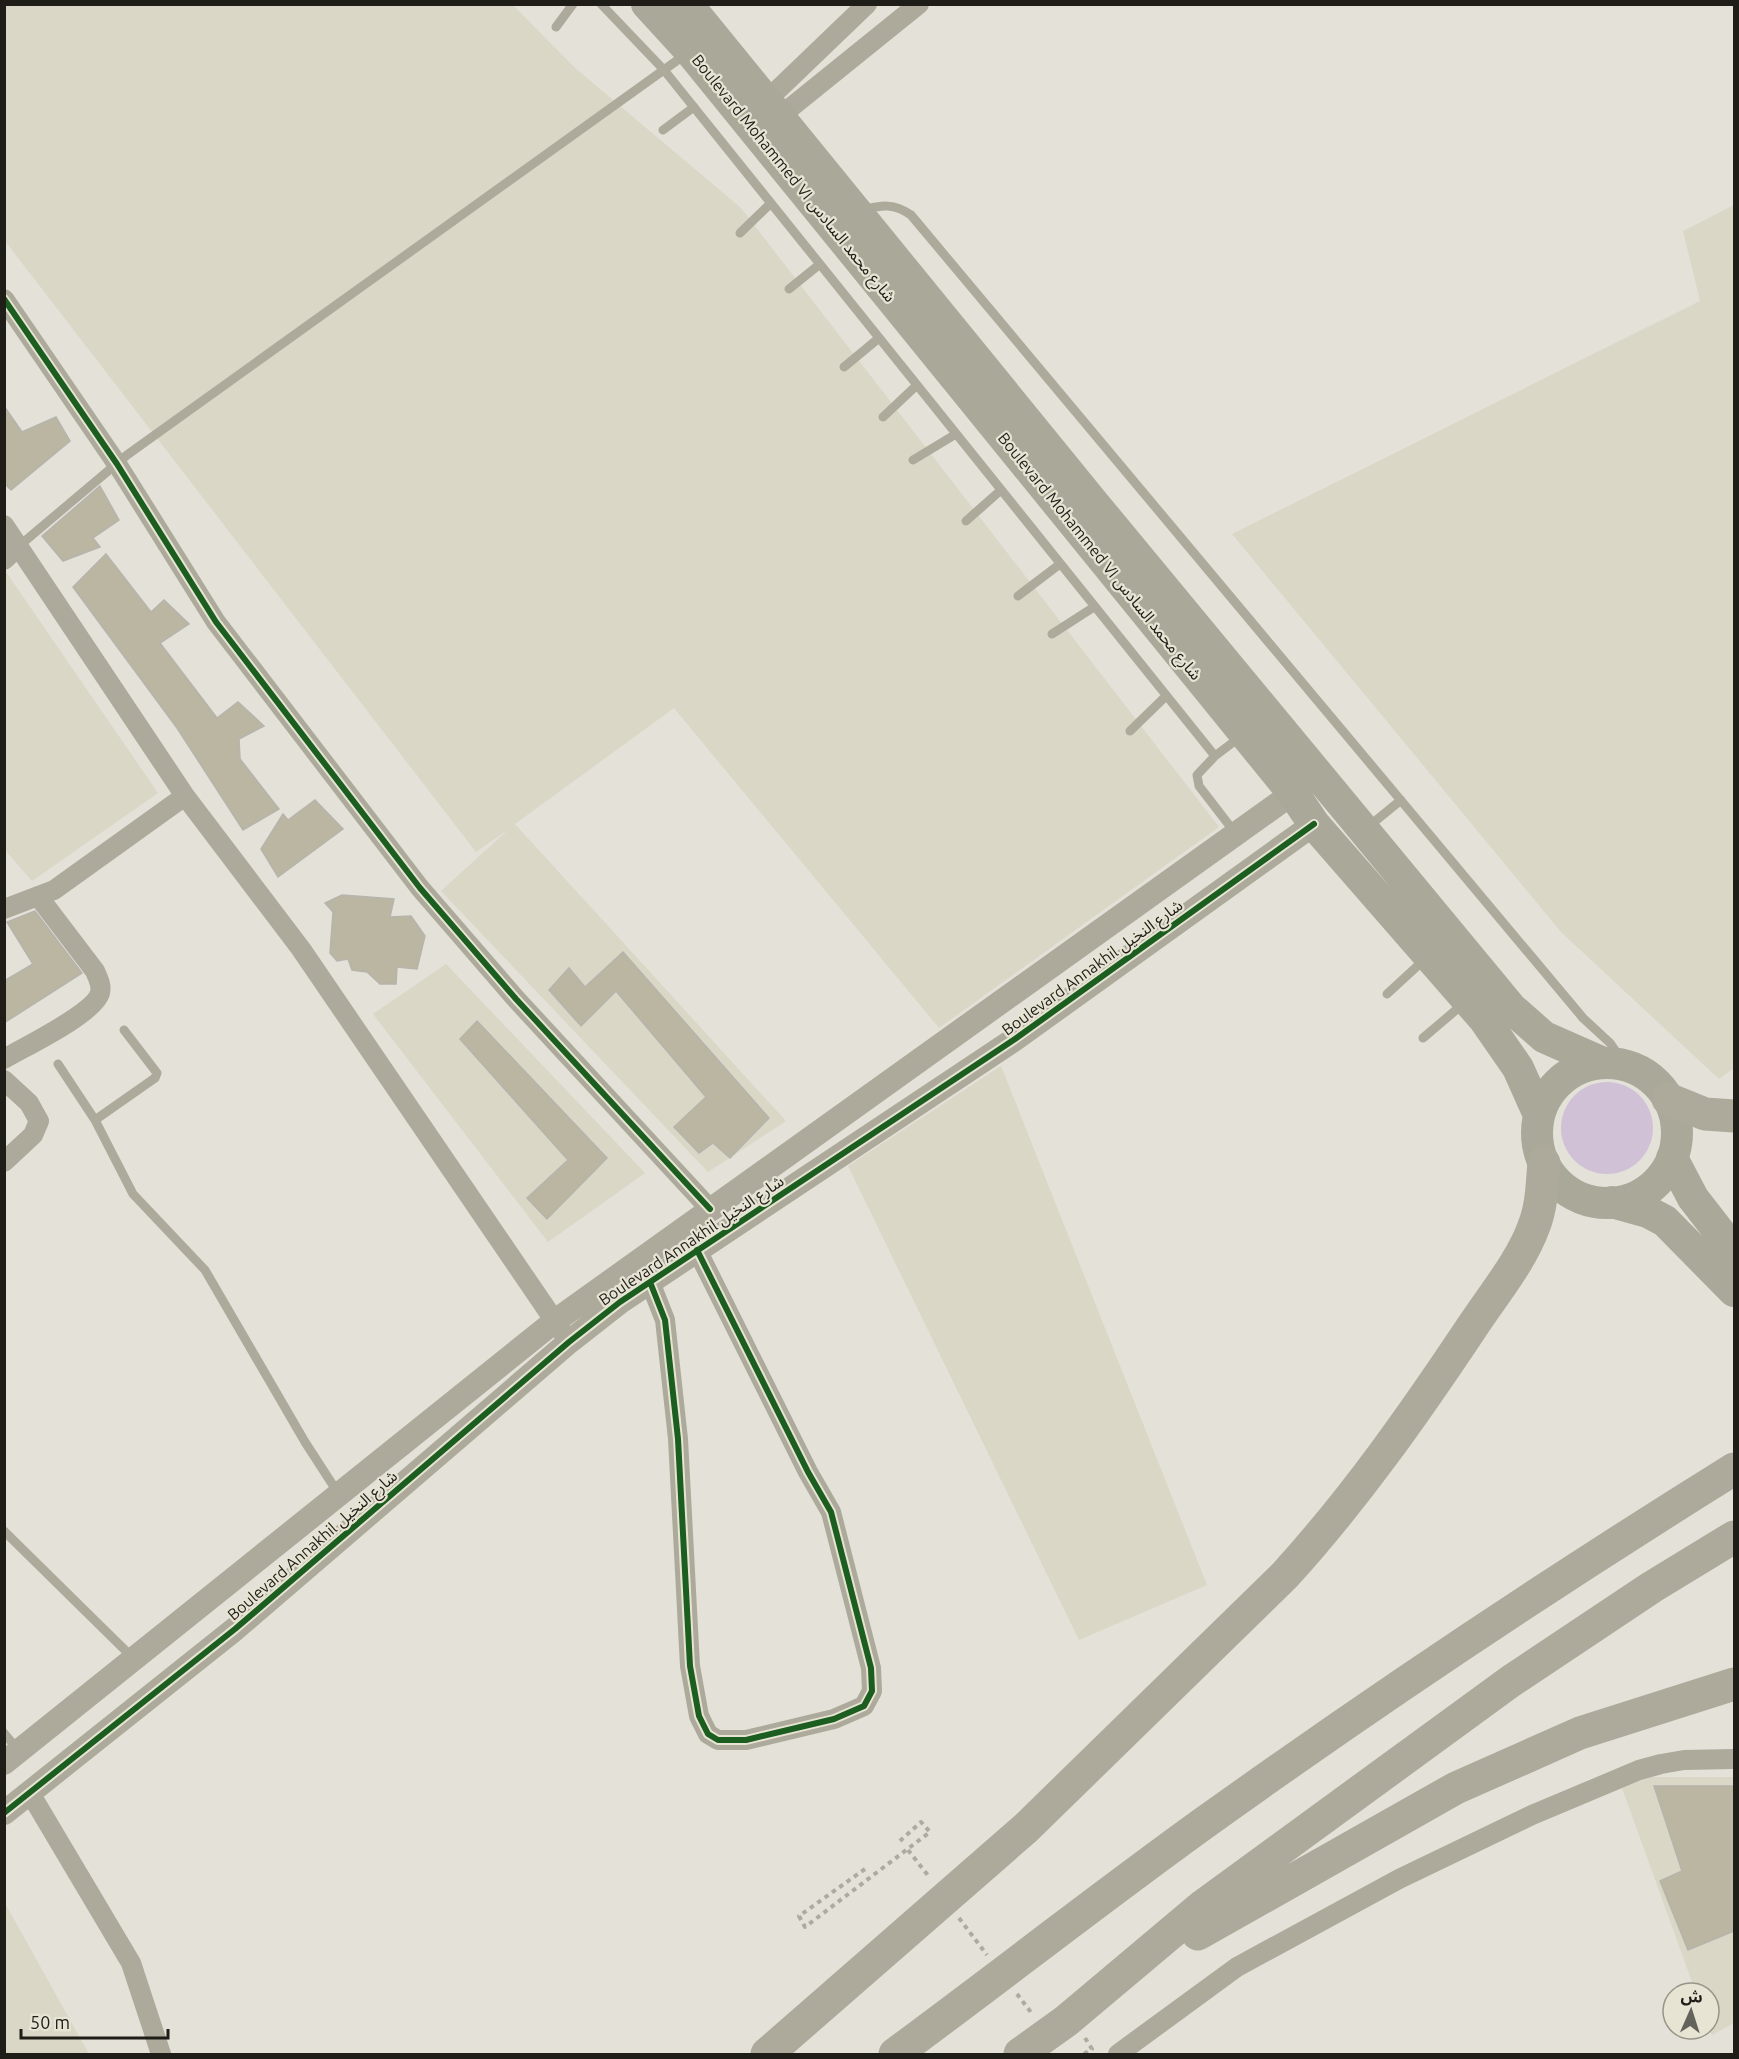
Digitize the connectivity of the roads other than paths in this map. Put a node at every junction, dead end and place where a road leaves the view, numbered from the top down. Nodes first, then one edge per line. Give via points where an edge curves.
1 (573, 4) edge
2 (601, 4) edge
3 (648, 4) edge
4 (687, 4) edge
5 (867, 4) edge
6 (919, 4) edge
7 (556, 27) dead end
8 (690, 51) junction
9 (664, 70) junction
10 (694, 107) junction
11 (772, 109) junction
12 (663, 130) dead end
13 (771, 203) junction
14 (856, 211) junction
15 (740, 233) dead end
16 (820, 264) junction
17 (789, 289) dead end
18 (4, 298) edge
19 (879, 338) junction
20 (844, 367) dead end
21 (917, 385) junction
22 (883, 417) dead end
23 (956, 434) junction
24 (914, 460) dead end
25 (117, 464) junction
26 (1001, 490) junction
27 (966, 521) dead end
28 (4, 525) edge
29 (19, 546) junction
30 (4, 560) edge
31 (1060, 564) junction
32 (1018, 596) dead end
33 (1094, 607) junction
34 (1052, 634) dead end
35 (1166, 696) junction
36 (1130, 731) dead end
37 (1245, 734) junction
38 (1215, 756) junction
39 (1293, 793) junction
40 (185, 796) junction
41 (1401, 800) junction
42 (1314, 824) junction
43 (1364, 830) junction
44 (1236, 834) junction
45 (38, 896) junction
46 (4, 909) edge
47 (1429, 955) junction
48 (1388, 994) dead end
49 (1467, 1000) junction
50 (124, 1030) dead end
51 (1423, 1038) dead end
52 (4, 1059) edge
53 (58, 1064) dead end
54 (1615, 1064) junction
55 (4, 1080) edge
56 (1668, 1099) junction
57 (1539, 1115) junction
58 (1734, 1116) edge
59 (95, 1120) junction
60 (1672, 1158) junction
61 (4, 1162) edge
62 (1544, 1163) junction
63 (1612, 1202) junction
64 (710, 1209) junction
65 (697, 1250) junction
66 (1734, 1251) edge
67 (650, 1282) junction
68 (1734, 1291) edge
69 (555, 1321) junction
70 (569, 1342) junction
71 (1734, 1469) edge
72 (339, 1495) junction
73 (4, 1531) edge
74 (1734, 1537) edge
75 (135, 1659) junction
76 (1734, 1684) edge
77 (4, 1733) edge
78 (12, 1758) edge
79 (1734, 1759) edge
80 (30, 1793) junction
81 (4, 1813) edge
82 (1071, 2032) junction
83 (161, 2055) edge
84 (767, 2055) edge
85 (895, 2055) edge
86 (1020, 2055) edge
87 (1118, 2055) edge

1 - 7 lane
2 - 9 lane
3 - 8 highway, Boulevard Mohammed VI شارع محمد السادس
4 - 11 highway, Boulevard Mohammed VI شارع محمد السادس
5 - 11 street
6 - 11 street
8 - 9 lane
8 - 37 highway, Boulevard Mohammed VI شارع محمد السادس
9 - 10 lane
9 - 25 lane
10 - 12 lane
10 - 13 lane
11 - 14 highway, Boulevard Mohammed VI شارع محمد السادس
13 - 15 lane
13 - 16 lane
14 - 41 lane via 885,204 900,207 911,215
14 - 43 highway, Boulevard Mohammed VI شارع محمد السادس
16 - 17 lane
16 - 19 lane
18 - 25 street
19 - 20 lane
19 - 21 lane
21 - 22 lane
21 - 23 lane
23 - 24 lane
23 - 26 lane
25 - 29 lane
25 - 64 street via 216,622 420,888 516,999
26 - 27 lane
26 - 31 lane
28 - 29 street
29 - 30 street
29 - 40 street
31 - 32 lane
31 - 33 lane
33 - 34 lane
33 - 35 lane
35 - 36 lane
35 - 38 lane
37 - 38 lane
37 - 39 highway, Boulevard Mohammed VI شارع محمد السادس
38 - 44 lane via 1197,775 1199,786
39 - 42 highway, Boulevard Mohammed VI شارع محمد السادس
39 - 44 street, Boulevard Annakhil شارع النخيل
40 - 45 street via 54,890
40 - 69 street via 301,949
41 - 43 lane
41 - 54 lane via 1583,1018 1610,1043
42 - 47 highway, Boulevard Mohammed VI شارع محمد السادس
42 - 65 street, Boulevard Annakhil شارع النخيل via 1016,1039
43 - 54 highway, Boulevard Mohammed VI شارع محمد السادس via 1530,1028 1556,1044
44 - 64 street, Boulevard Annakhil شارع النخيل
45 - 46 street
45 - 52 street via 95,971 100,994 87,1010
47 - 48 lane
47 - 49 highway, Boulevard Mohammed VI شارع محمد السادس
49 - 51 lane
49 - 57 highway, Boulevard Mohammed VI شارع محمد السادس via 1518,1068
50 - 59 lane via 157,1073
53 - 59 lane
54 - 56 highway via 1654,1081
54 - 57 highway via 1577,1070 1562,1079 1550,1092
55 - 61 street via 29,1103 39,1121 33,1135
56 - 58 highway via 1705,1114
56 - 60 highway via 1677,1128
57 - 62 highway via 1538,1144
59 - 72 lane via 132,1194 205,1270
60 - 63 highway via 1665,1172 1648,1188
60 - 66 highway via 1692,1198
62 - 63 highway via 1572,1193
62 - 84 highway via 1538,1217 1522,1250 1411,1418 1314,1543 1026,1828
63 - 68 highway via 1665,1221
64 - 69 street, Boulevard Annakhil شارع النخيل
65 - 67 street, Boulevard Annakhil شارع النخيل
65 - 67 street via 831,1512 871,1668 872,1691 864,1706 834,1719 746,1740 718,1740 708,1734 699,1716 690,1666 678,1439 665,1320
67 - 70 street, Boulevard Annakhil شارع النخيل
69 - 70 street
69 - 72 street, Boulevard Annakhil شارع النخيل
70 - 80 street, Boulevard Annakhil شارع النخيل via 235,1629
71 - 85 highway via 1447,1653 1203,1824
72 - 75 street, Boulevard Annakhil شارع النخيل
73 - 75 lane
74 - 82 highway via 1510,1681 1204,1905
75 - 78 street, Boulevard Annakhil شارع النخيل
76 - 82 highway via 1580,1733 1456,1788 1234,1912
77 - 78 lane
79 - 87 street via 1661,1764 1639,1770 1532,1815 1399,1879 1237,1967
80 - 81 street, Boulevard Annakhil شارع النخيل
80 - 83 street via 131,1963
82 - 86 highway

